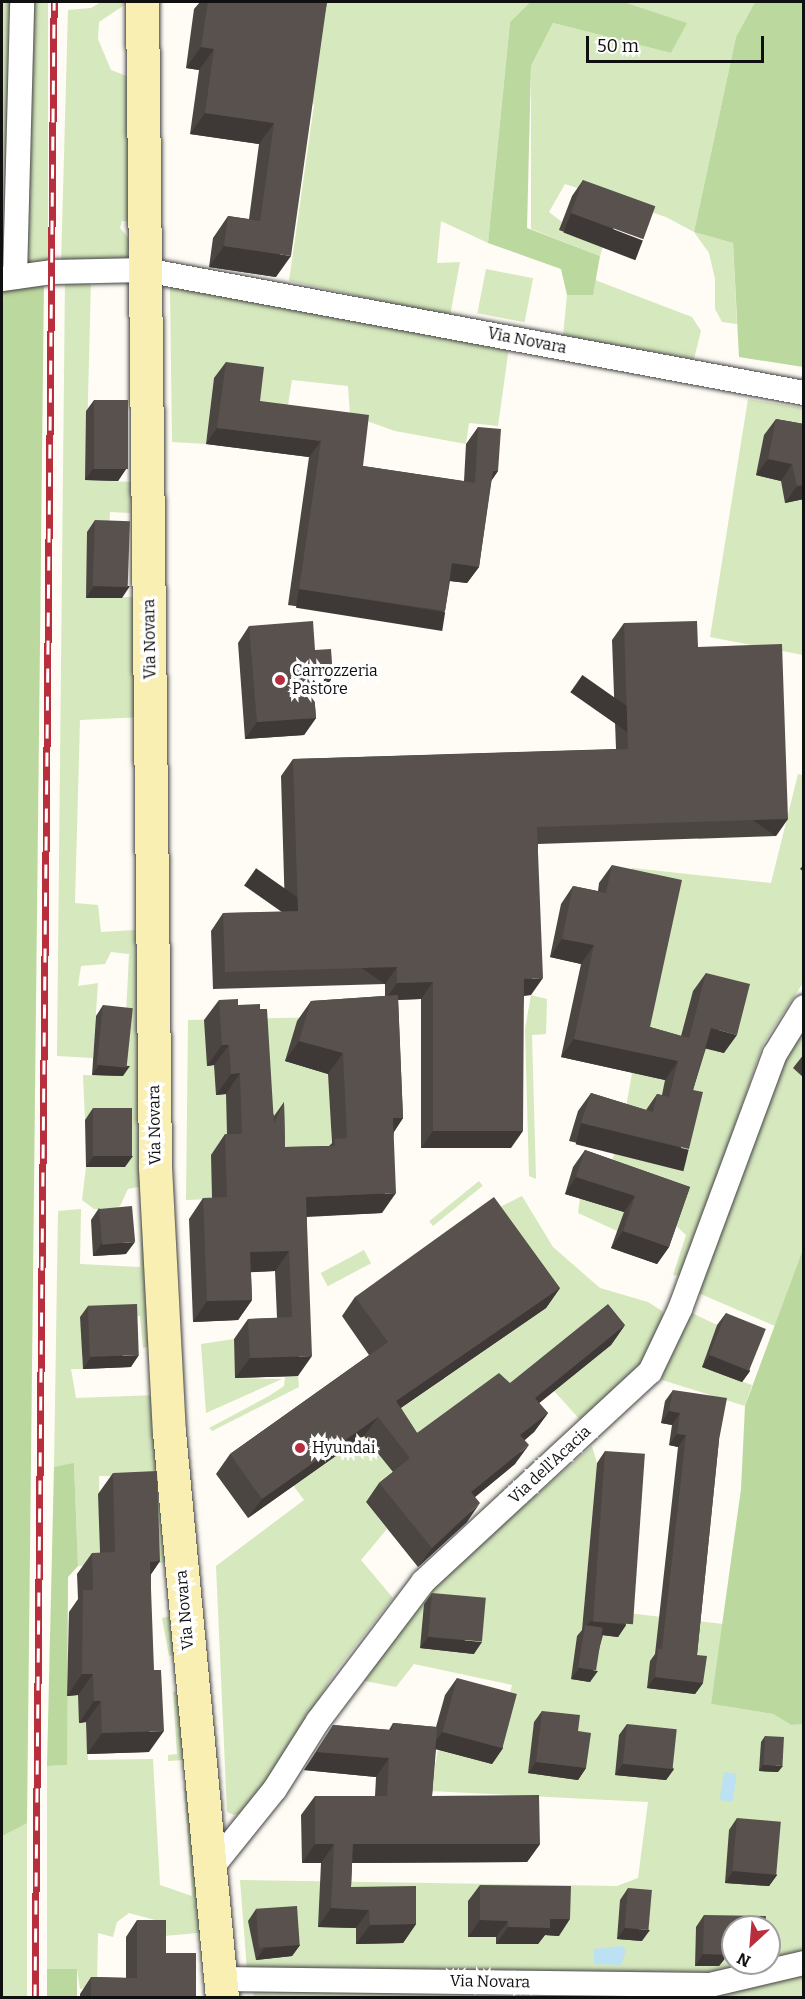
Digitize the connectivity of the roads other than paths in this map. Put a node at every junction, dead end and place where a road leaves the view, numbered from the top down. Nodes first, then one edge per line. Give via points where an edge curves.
1 (22, 2) edge
2 (142, 2) edge
3 (145, 270) junction
4 (8, 278) edge
5 (804, 393) edge
6 (804, 1007) edge
7 (209, 1871) junction
8 (804, 1963) edge
9 (221, 1988) edge
10 (651, 1991) edge

1 - 4 street
2 - 3 main road, Via Novara
3 - 4 street
3 - 5 street, Via Novara
3 - 7 main road, Via Novara via 155,1167 169,1432
6 - 7 street, Via dell'Acacia via 775,1054 680,1309 650,1372 423,1582 331,1703 274,1789
7 - 9 main road, Via Novara
8 - 10 street, Via Novara via 710,1984
9 - 10 street, Via Novara

